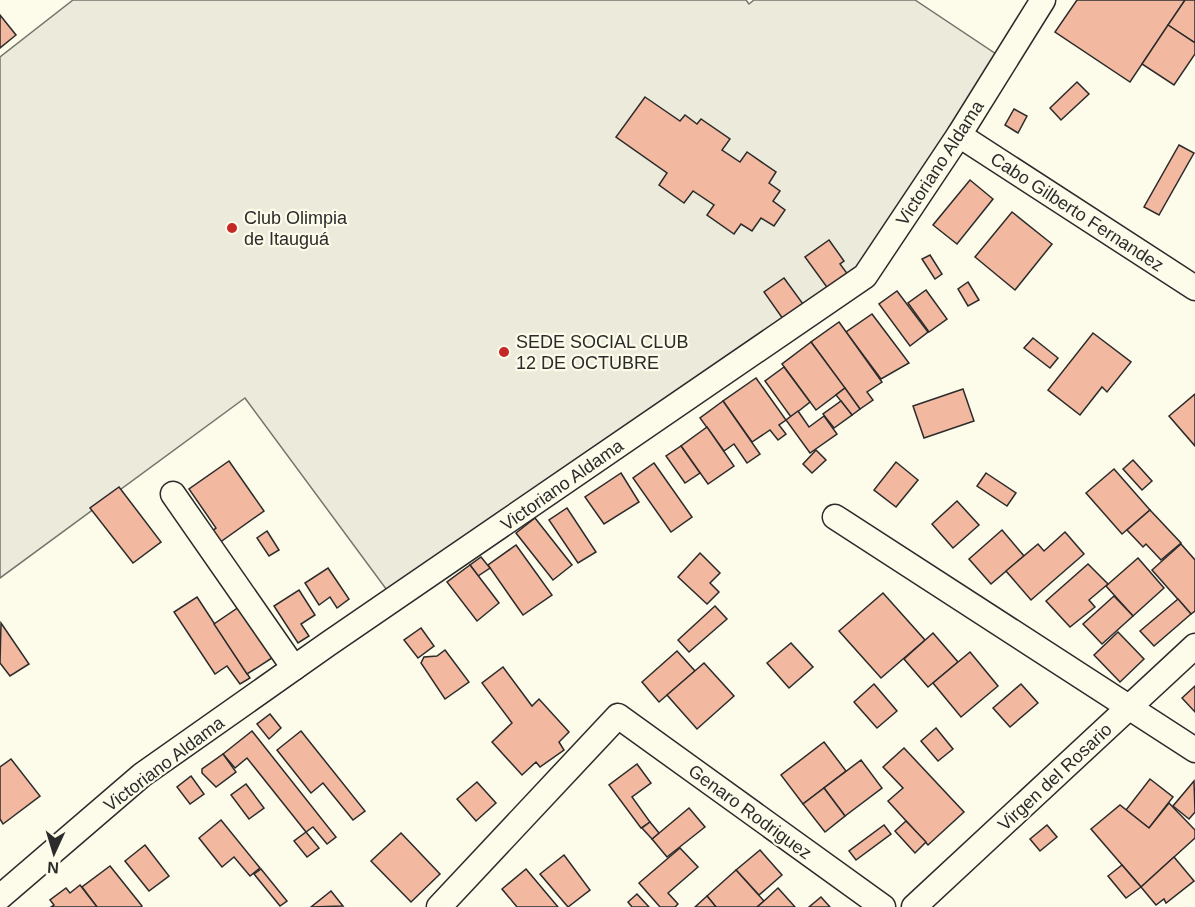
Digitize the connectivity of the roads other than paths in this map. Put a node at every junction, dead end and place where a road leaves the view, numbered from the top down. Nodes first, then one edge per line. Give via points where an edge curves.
1 (1043, 0) edge
2 (959, 135) junction
3 (1195, 288) edge
4 (173, 494) dead end
5 (835, 517) dead end
6 (1195, 645) edge
7 (294, 668) junction
8 (1129, 708) junction
9 (1195, 750) edge
10 (0, 897) edge
11 (439, 907) edge
12 (883, 907) edge
13 (914, 907) edge

1 - 2 street, Victoriano Aldama
2 - 3 street, Cabo Gilberto Fernandez
2 - 7 street, Victoriano Aldama via 865,276
4 - 7 street
5 - 8 street
6 - 8 street, Virgen del Rosario
7 - 10 street, Victoriano Aldama via 142,775
8 - 9 street
8 - 13 street, Virgen del Rosario
11 - 12 street, Genaro Rodriguez via 618,716

